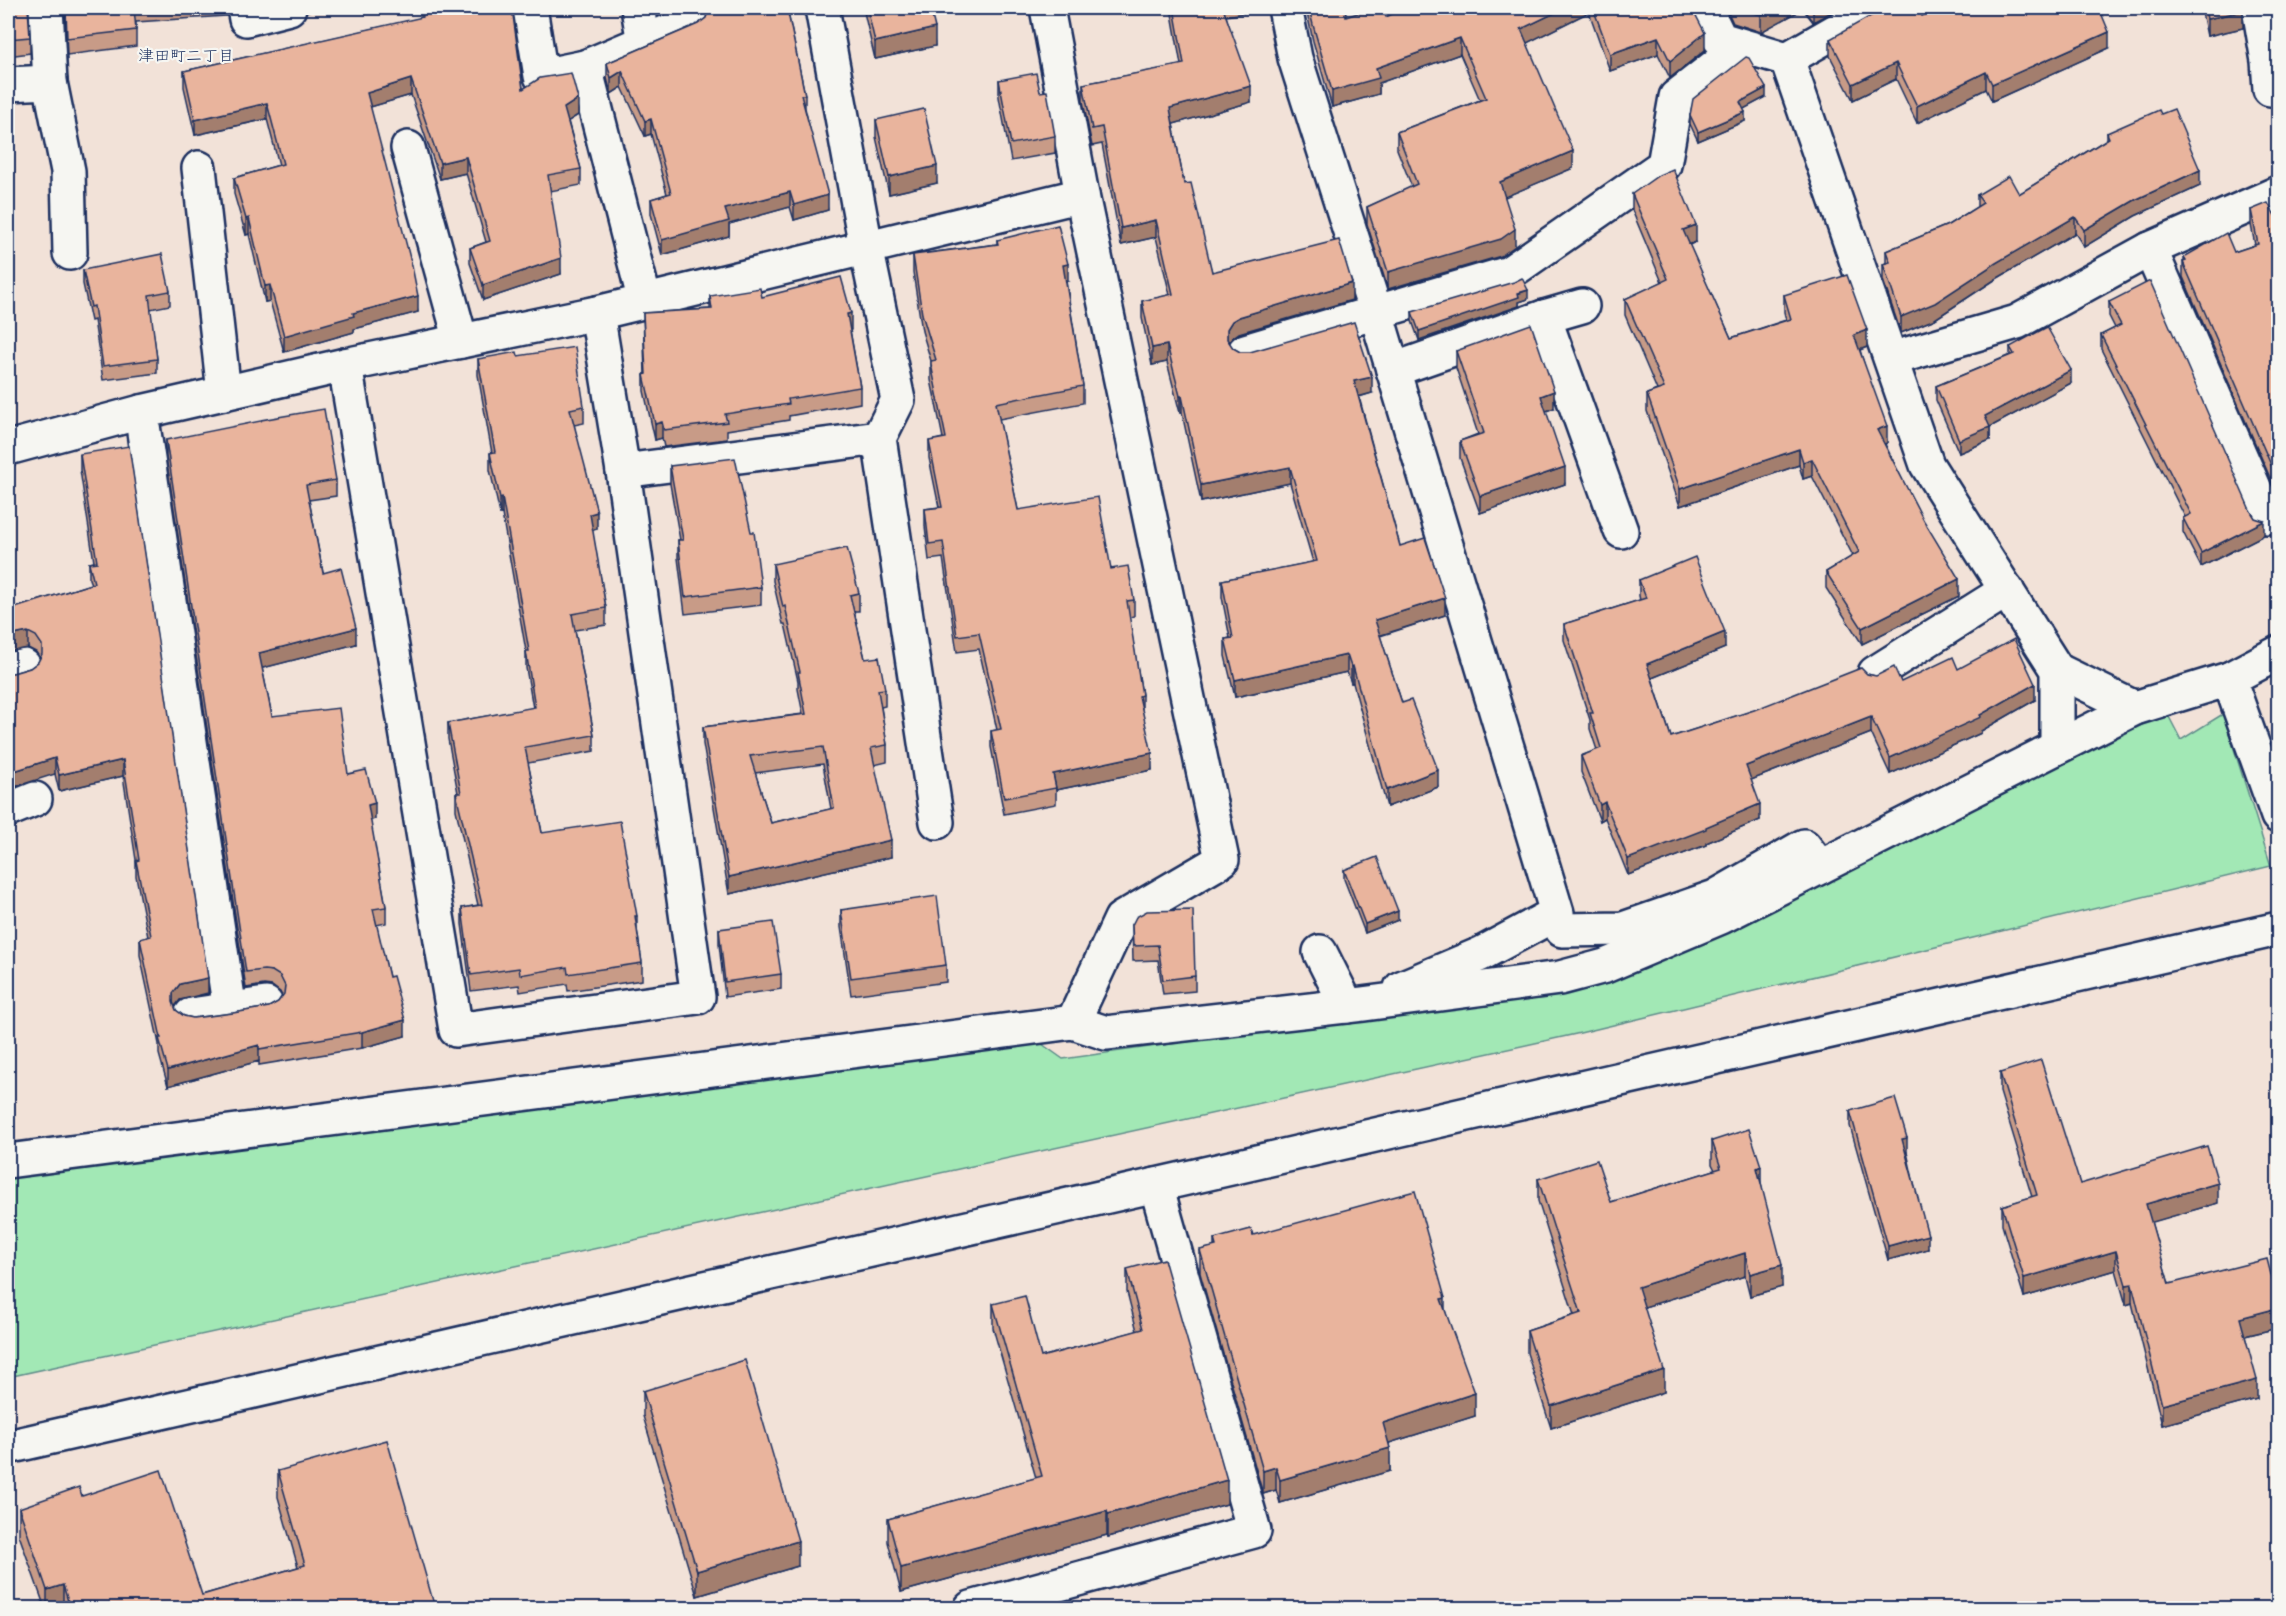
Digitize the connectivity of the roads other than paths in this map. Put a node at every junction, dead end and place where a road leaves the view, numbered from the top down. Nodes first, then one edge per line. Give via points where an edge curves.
1 (46, 8) edge
2 (244, 8) edge
3 (289, 8) edge
4 (530, 8) edge
5 (638, 8) edge
6 (822, 8) edge
7 (1047, 8) edge
8 (1285, 8) edge
9 (1705, 8) edge
10 (1876, 8) edge
11 (2259, 8) edge
12 (691, 22) dead end
13 (644, 43) junction
14 (1741, 46) junction
15 (1787, 59) junction
16 (585, 68) junction
17 (50, 82) junction
18 (8, 84) edge
19 (2278, 90) edge
20 (408, 148) dead end
21 (199, 168) dead end
22 (2278, 193) edge
23 (1082, 195) junction
24 (866, 247) junction
25 (2150, 249) junction
26 (70, 253) dead end
27 (645, 302) junction
28 (1582, 306) dead end
29 (597, 313) junction
30 (1376, 313) junction
31 (1544, 316) junction
32 (461, 341) junction
33 (1245, 351) edge
34 (1891, 359) junction
35 (345, 365) junction
36 (1393, 370) junction
37 (224, 393) junction
38 (141, 412) junction
39 (879, 438) junction
40 (8, 448) edge
41 (623, 471) junction
42 (2267, 517) dead end
43 (1621, 531) dead end
44 (2007, 590) junction
45 (2278, 653) edge
46 (2057, 670) junction
47 (1875, 673) edge
48 (2229, 679) junction
49 (2135, 708) junction
50 (2057, 746) junction
51 (2278, 816) edge
52 (937, 822) dead end
53 (1718, 907) junction
54 (1559, 922) junction
55 (2278, 929) edge
56 (1320, 952) dead end
57 (1576, 974) junction
58 (266, 1004) dead end
59 (1355, 1005) junction
60 (230, 1011) junction
61 (191, 1015) edge
62 (1073, 1022) junction
63 (8, 1161) edge
64 (1156, 1185) junction
65 (8, 1447) edge
66 (971, 1608) edge

1 - 17 street
2 - 3 street via 246,19
4 - 16 street via 541,76
5 - 13 street
6 - 24 street
7 - 23 street
8 - 30 street via 1295,58
9 - 14 street via 1720,39
10 - 15 street
11 - 19 street via 2270,89
12 - 13 street
13 - 16 street
14 - 15 street
14 - 30 street via 1676,97 1664,165 1509,273
15 - 34 street
16 - 27 street
17 - 18 street
17 - 26 street via 68,171
20 - 32 street
21 - 37 street
22 - 25 street
23 - 24 street
23 - 62 street via 1222,860 1121,919
24 - 27 street
24 - 39 street via 898,400
25 - 34 street via 2017,322
25 - 42 street
27 - 29 street
28 - 31 street
29 - 32 street
29 - 41 street
30 - 33 street
30 - 36 street
31 - 36 street
31 - 43 street
32 - 35 street
34 - 44 street via 1928,465
35 - 37 street
35 - 41 street via 456,1030 698,997
36 - 54 street
37 - 38 street
38 - 40 street
38 - 60 street
39 - 41 street
39 - 52 street
44 - 46 street
44 - 47 street
45 - 48 street
46 - 49 street
46 - 50 street
48 - 49 street
48 - 51 street
49 - 50 street
50 - 53 street via 1820,867
53 - 54 street via 1623,928
53 - 57 street via 1605,966
54 - 57 street
54 - 59 street
55 - 64 street
56 - 59 street
57 - 59 street
58 - 60 street
59 - 62 street via 1106,1033
60 - 61 street
62 - 63 street
64 - 65 street
64 - 66 street via 1254,1531

